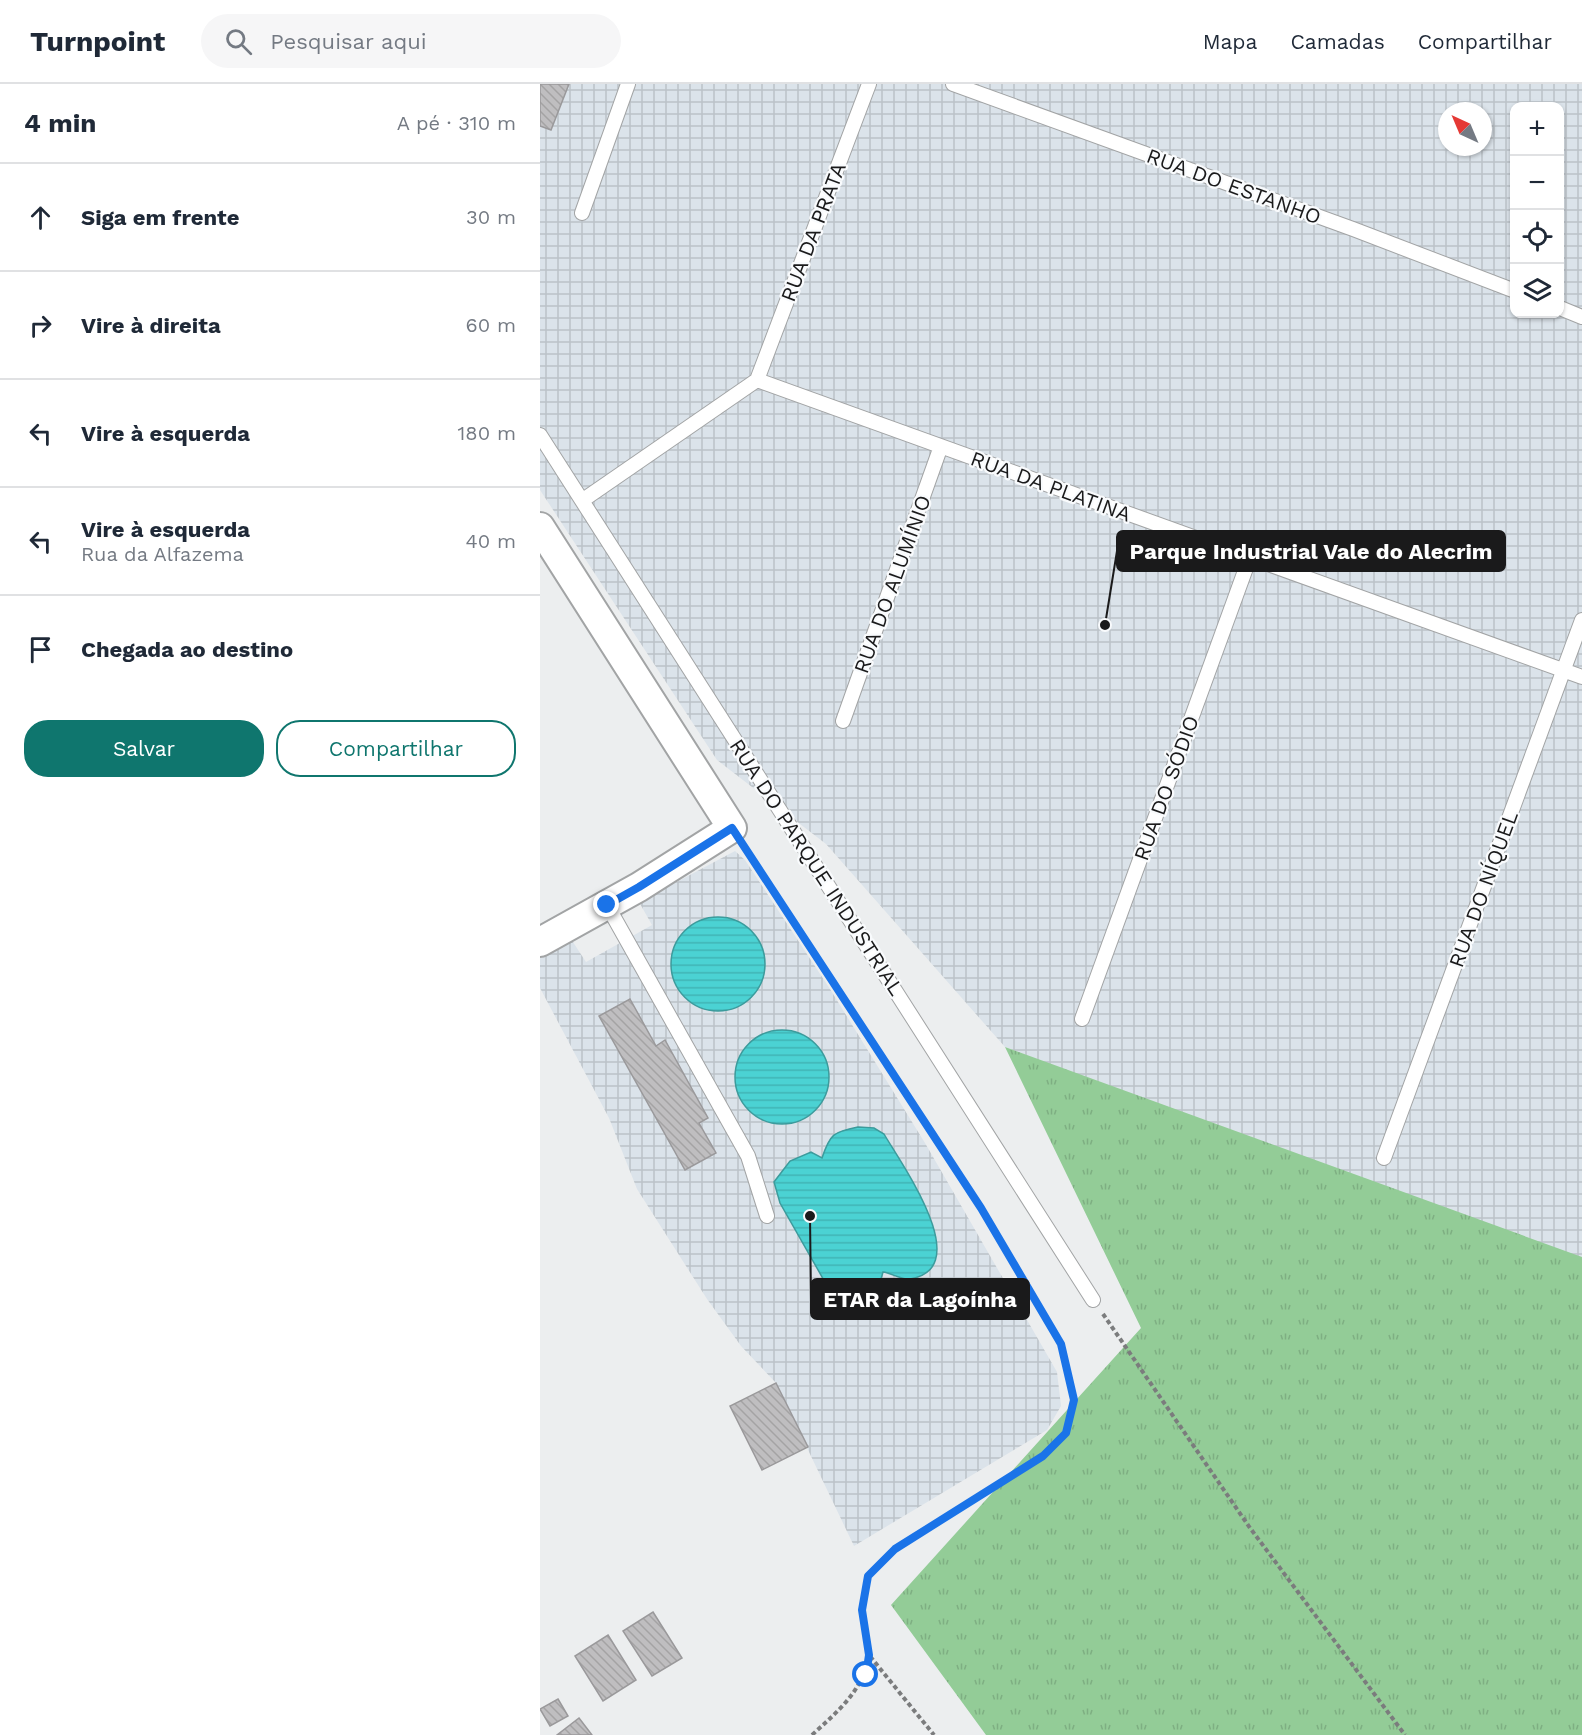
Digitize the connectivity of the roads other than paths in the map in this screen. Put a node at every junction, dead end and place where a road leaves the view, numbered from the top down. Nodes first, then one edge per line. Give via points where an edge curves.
1 (628, 84) edge
2 (869, 84) edge
3 (953, 84) edge
4 (582, 213) dead end
5 (1510, 289) edge
6 (1564, 310) edge
7 (1582, 317) edge
8 (757, 380) junction
9 (540, 435) edge
10 (941, 446) junction
11 (584, 500) junction
12 (540, 527) edge
13 (1250, 557) junction
14 (1582, 620) edge
15 (1564, 670) junction
16 (1582, 677) edge
17 (843, 721) dead end
18 (607, 905) junction
19 (540, 942) edge
20 (1082, 1019) dead end
21 (1384, 1158) dead end
22 (767, 1216) dead end
23 (1093, 1300) road end

1 - 4 lane
2 - 8 lane, RUA DA PRATA
3 - 5 lane, RUA DO ESTANHO
6 - 7 lane
8 - 10 lane, RUA DA PLATINA
8 - 11 lane
9 - 11 lane, RUA DO PARQUE INDUSTRIAL
10 - 13 lane, RUA DA PLATINA
10 - 17 lane, RUA DO ALUMÍNIO
11 - 23 lane, RUA DO PARQUE INDUSTRIAL
12 - 18 street via 732,828
13 - 15 lane, RUA DA PLATINA
13 - 20 lane, RUA DO SÓDIO
14 - 15 lane, RUA DO NÍQUEL
15 - 16 lane, RUA DA PLATINA
15 - 21 lane, RUA DO NÍQUEL
18 - 19 street
18 - 22 lane via 748,1156

